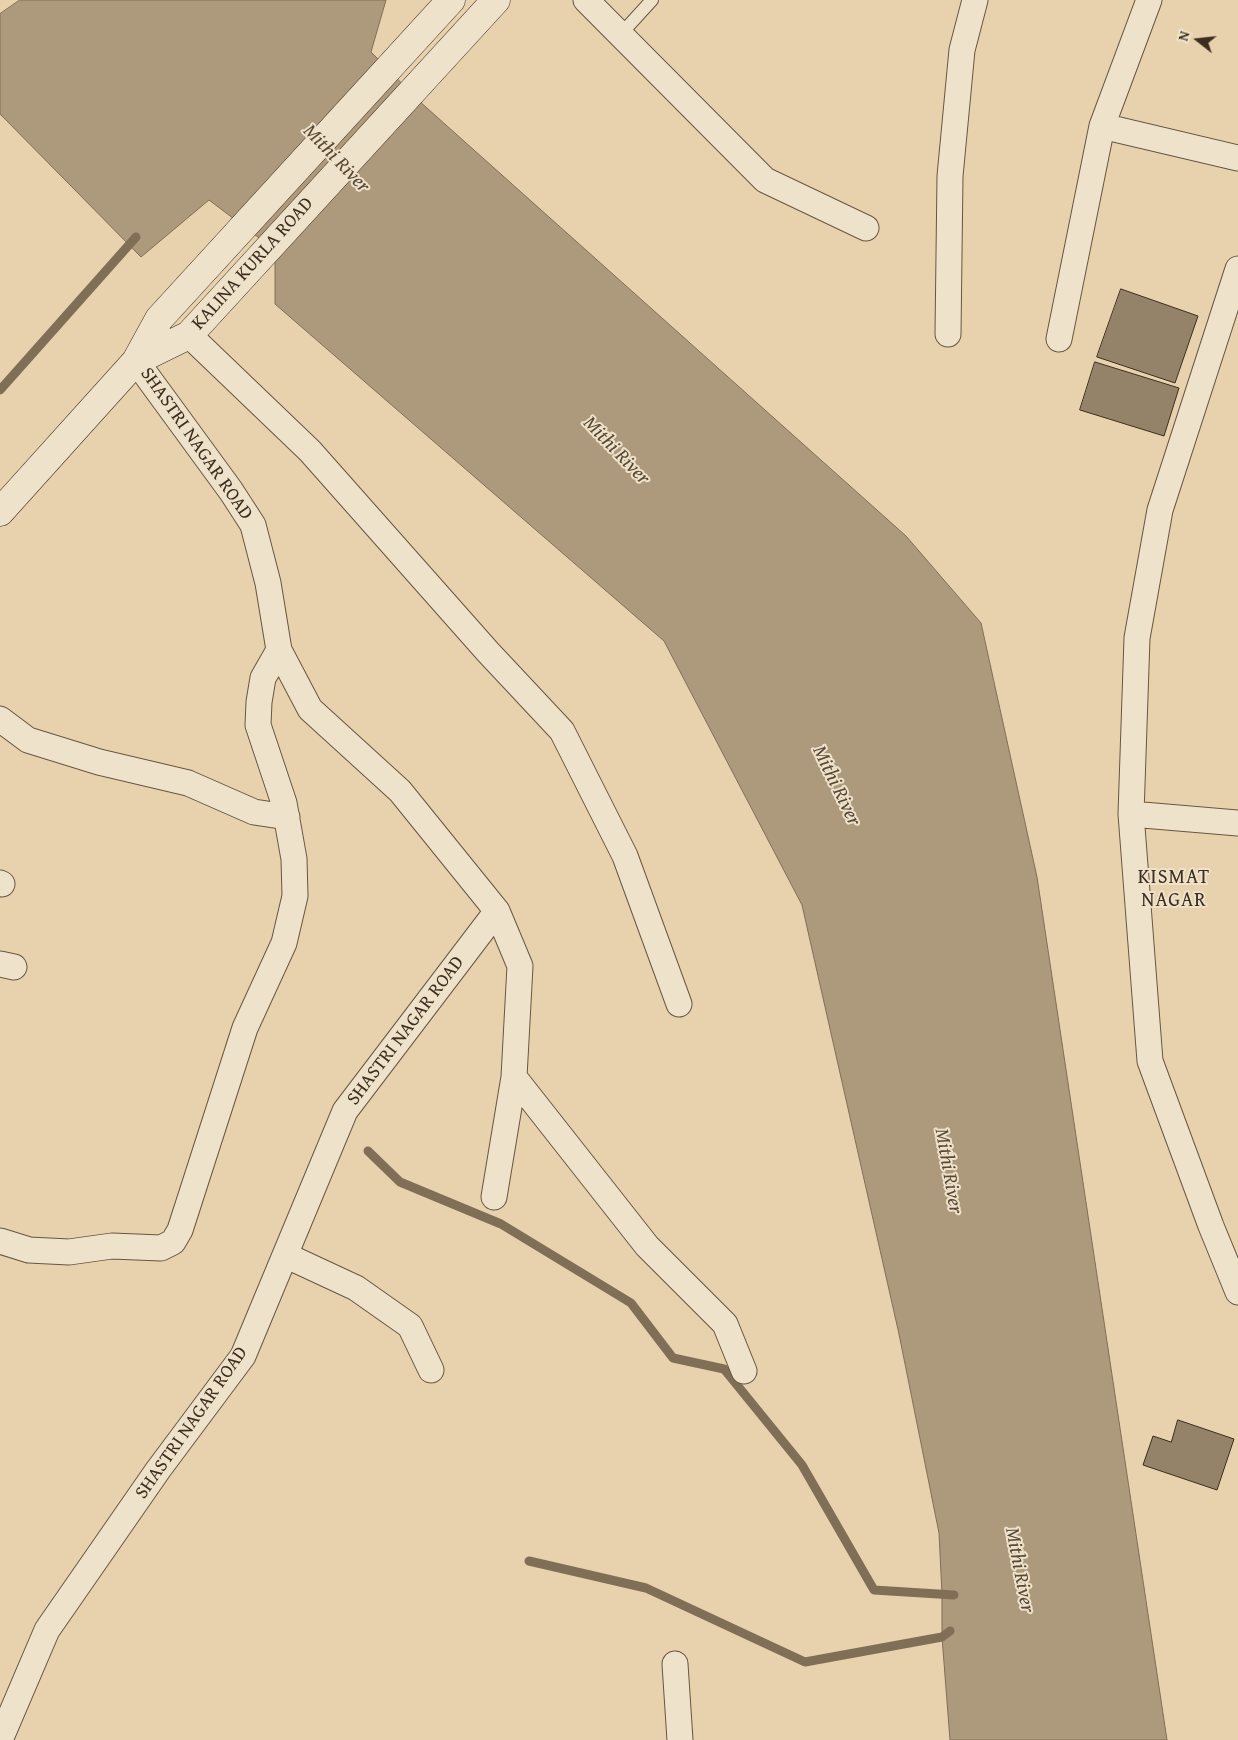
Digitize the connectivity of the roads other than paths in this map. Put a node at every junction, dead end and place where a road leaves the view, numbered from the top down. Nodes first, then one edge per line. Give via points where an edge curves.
1 (452, 0) edge
2 (496, 0) edge
3 (586, 0) edge
4 (652, 0) edge
5 (975, 0) edge
6 (1149, 0) edge
7 (621, 34) junction
8 (1102, 126) junction
9 (1238, 158) edge
10 (866, 228) dead end
11 (1238, 269) edge
12 (948, 334) dead end
13 (189, 335) junction
14 (1058, 339) dead end
15 (136, 361) junction
16 (0, 512) edge
17 (279, 650) junction
18 (0, 720) edge
19 (1131, 814) junction
20 (287, 818) junction
21 (1238, 823) edge
22 (497, 911) junction
23 (679, 1004) dead end
24 (514, 1077) junction
25 (494, 1197) dead end
26 (0, 1241) edge
27 (285, 1255) junction
28 (1238, 1292) edge
29 (431, 1370) dead end
30 (744, 1371) dead end
31 (675, 1664) dead end
32 (0, 1740) edge
33 (680, 1740) edge

1 - 15 street via 160,319
2 - 13 street, KALINA KURLA ROAD
3 - 7 street
4 - 7 lane
5 - 12 street via 962,50 950,176
6 - 8 street
7 - 10 street via 765,180
8 - 9 street
8 - 14 street
11 - 19 street via 1160,510 1137,638
13 - 15 street, KALINA KURLA ROAD
13 - 23 street via 310,451 562,731 625,856
15 - 16 street, KALINA KURLA ROAD
15 - 17 street, SHASTRI NAGAR ROAD via 253,525 268,583
17 - 20 street via 263,678 258,725
17 - 22 street, SHASTRI NAGAR ROAD via 310,709 400,791
18 - 20 street via 28,740 188,784 254,812
19 - 21 street
19 - 28 street via 1150,1061
20 - 26 street via 294,859 295,896 284,943 245,1028 174,1242 161,1248 112,1246 69,1252 29,1250
22 - 24 street via 520,966
22 - 27 street, SHASTRI NAGAR ROAD via 345,1111
24 - 25 street
24 - 30 street via 647,1246 726,1324
27 - 29 street via 356,1288 410,1326
27 - 32 street, SHASTRI NAGAR ROAD via 243,1356 158,1470 48,1630
31 - 33 street

